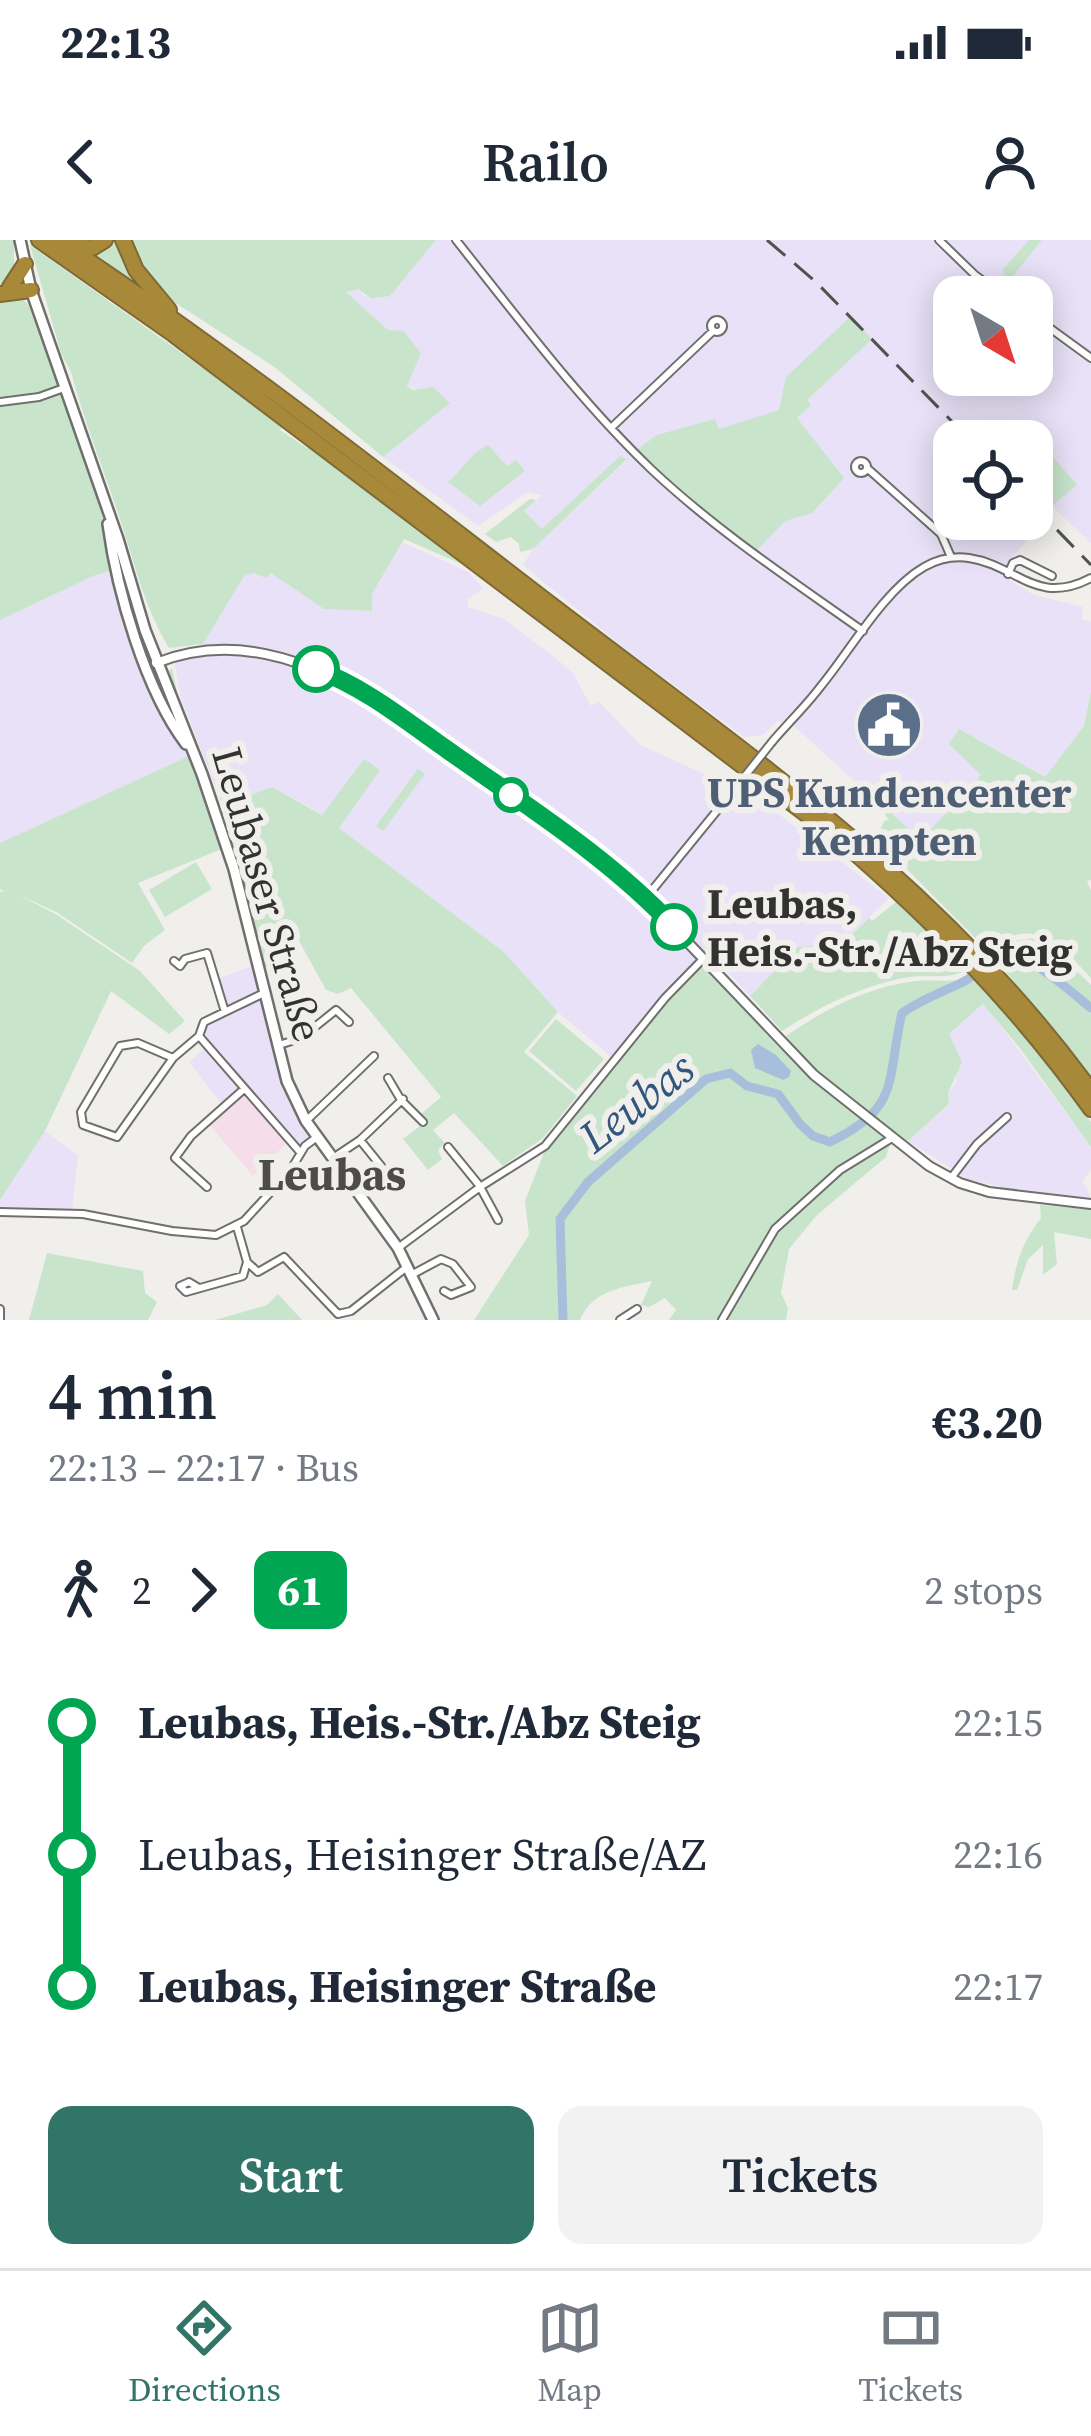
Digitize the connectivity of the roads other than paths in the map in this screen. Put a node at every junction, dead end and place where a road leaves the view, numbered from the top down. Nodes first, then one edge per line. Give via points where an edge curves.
1 (20, 240) edge
2 (39, 240) edge
3 (104, 240) edge
4 (123, 240) edge
5 (455, 240) edge
6 (939, 240) edge
7 (60, 241) edge
8 (25, 264) junction
9 (976, 276) edge
10 (30, 287) junction
11 (4, 290) edge
12 (1053, 330) edge
13 (712, 331) dead end
14 (188, 332) junction
15 (1091, 358) edge
16 (64, 388) junction
17 (0, 402) edge
18 (611, 428) junction
19 (867, 469) dead end
20 (951, 557) junction
21 (500, 573) junction
22 (1007, 574) junction
23 (1052, 576) dead end
24 (1090, 579) edge
25 (863, 632) junction
26 (576, 637) junction
27 (151, 664) junction
28 (605, 671) dead end
29 (731, 742) junction
30 (194, 752) junction
31 (719, 757) dead end
32 (748, 768) junction
33 (784, 771) dead end
34 (884, 852) dead end
35 (911, 887) junction
36 (646, 898) junction
37 (967, 949) junction
38 (185, 959) dead end
39 (705, 960) junction
40 (266, 992) junction
41 (1006, 992) junction
42 (287, 994) dead end
43 (224, 1012) junction
44 (349, 1022) dead end
45 (305, 1035) junction
46 (199, 1036) junction
47 (279, 1045) junction
48 (374, 1056) dead end
49 (173, 1058) junction
50 (388, 1078) dead end
51 (244, 1089) junction
52 (1091, 1091) edge
53 (402, 1100) junction
54 (1091, 1108) edge
55 (1007, 1117) dead end
56 (306, 1121) junction
57 (423, 1122) dead end
58 (317, 1137) junction
59 (892, 1138) junction
60 (360, 1140) junction
61 (448, 1147) dead end
62 (300, 1152) junction
63 (332, 1159) junction
64 (382, 1166) dead end
65 (951, 1178) junction
66 (208, 1187) dead end
67 (480, 1187) junction
68 (1091, 1204) edge
69 (0, 1212) edge
70 (498, 1220) dead end
71 (236, 1227) junction
72 (398, 1248) junction
73 (248, 1262) junction
74 (410, 1271) junction
75 (258, 1272) junction
76 (243, 1276) junction
77 (199, 1288) dead end
78 (444, 1291) dead end
79 (0, 1309) edge
80 (637, 1309) dead end
81 (431, 1319) edge
82 (0, 1320) edge
83 (620, 1320) edge
84 (722, 1320) edge

1 - 8 main road
2 - 21 highway
3 - 7 highway via 85,248
4 - 14 highway via 145,284
5 - 18 street
6 - 9 street
7 - 14 highway
8 - 10 main road
8 - 11 highway
10 - 11 highway
10 - 16 main road
12 - 15 street
13 - 18 street
14 - 21 highway
16 - 17 street
16 - 27 main road
18 - 25 street via 713,524
19 - 20 street via 941,534
20 - 22 street
20 - 25 street via 910,577
21 - 26 highway
21 - 29 highway
22 - 23 street via 1020,560
22 - 24 street via 1048,588
25 - 36 street, bridge
26 - 28 highway
26 - 32 highway
27 - 30 main road, Leubaser Straße
27 - 30 main road via 172,724
27 - 36 street via 247,651 342,680
29 - 33 highway
29 - 35 highway
30 - 40 main road, Leubaser Straße
31 - 32 highway
32 - 37 highway
34 - 35 highway
35 - 37 highway
36 - 39 street
37 - 41 highway
38 - 43 street via 207,953
39 - 59 street via 806,1066
39 - 67 street via 552,1139
40 - 43 street
40 - 47 main road, Leubaser Straße
41 - 52 highway
41 - 54 highway
42 - 45 street via 300,1006
43 - 46 street via 204,1022
44 - 45 street via 336,1010
45 - 47 street
46 - 49 street
46 - 51 street
47 - 56 main road, Leubaser Straße
48 - 56 street, Leubaser Straße
49 - 49 street via 117,1137 82,1125 81,1112 120,1046 138,1043
50 - 53 street
51 - 62 street
51 - 66 street via 176,1158
53 - 57 street
53 - 60 street
55 - 65 street
56 - 58 main road, Leubaser Straße
58 - 62 street
58 - 63 main road, Leubaser Straße
59 - 65 street
59 - 84 street via 840,1170 775,1228
60 - 63 street
60 - 64 street
61 - 67 street
62 - 71 street
63 - 72 main road, Leubaser Straße
65 - 68 street via 1003,1195
67 - 70 street
67 - 72 street
69 - 71 street via 82,1214 202,1236
71 - 73 street
72 - 74 main road, Leubaser Straße
73 - 75 street
73 - 76 street
74 - 75 street via 342,1315 284,1258
74 - 78 street via 441,1259 453,1264 471,1287
74 - 81 main road, Leubaser Straße
75 - 76 street
76 - 77 street
79 - 82 street
80 - 83 street

